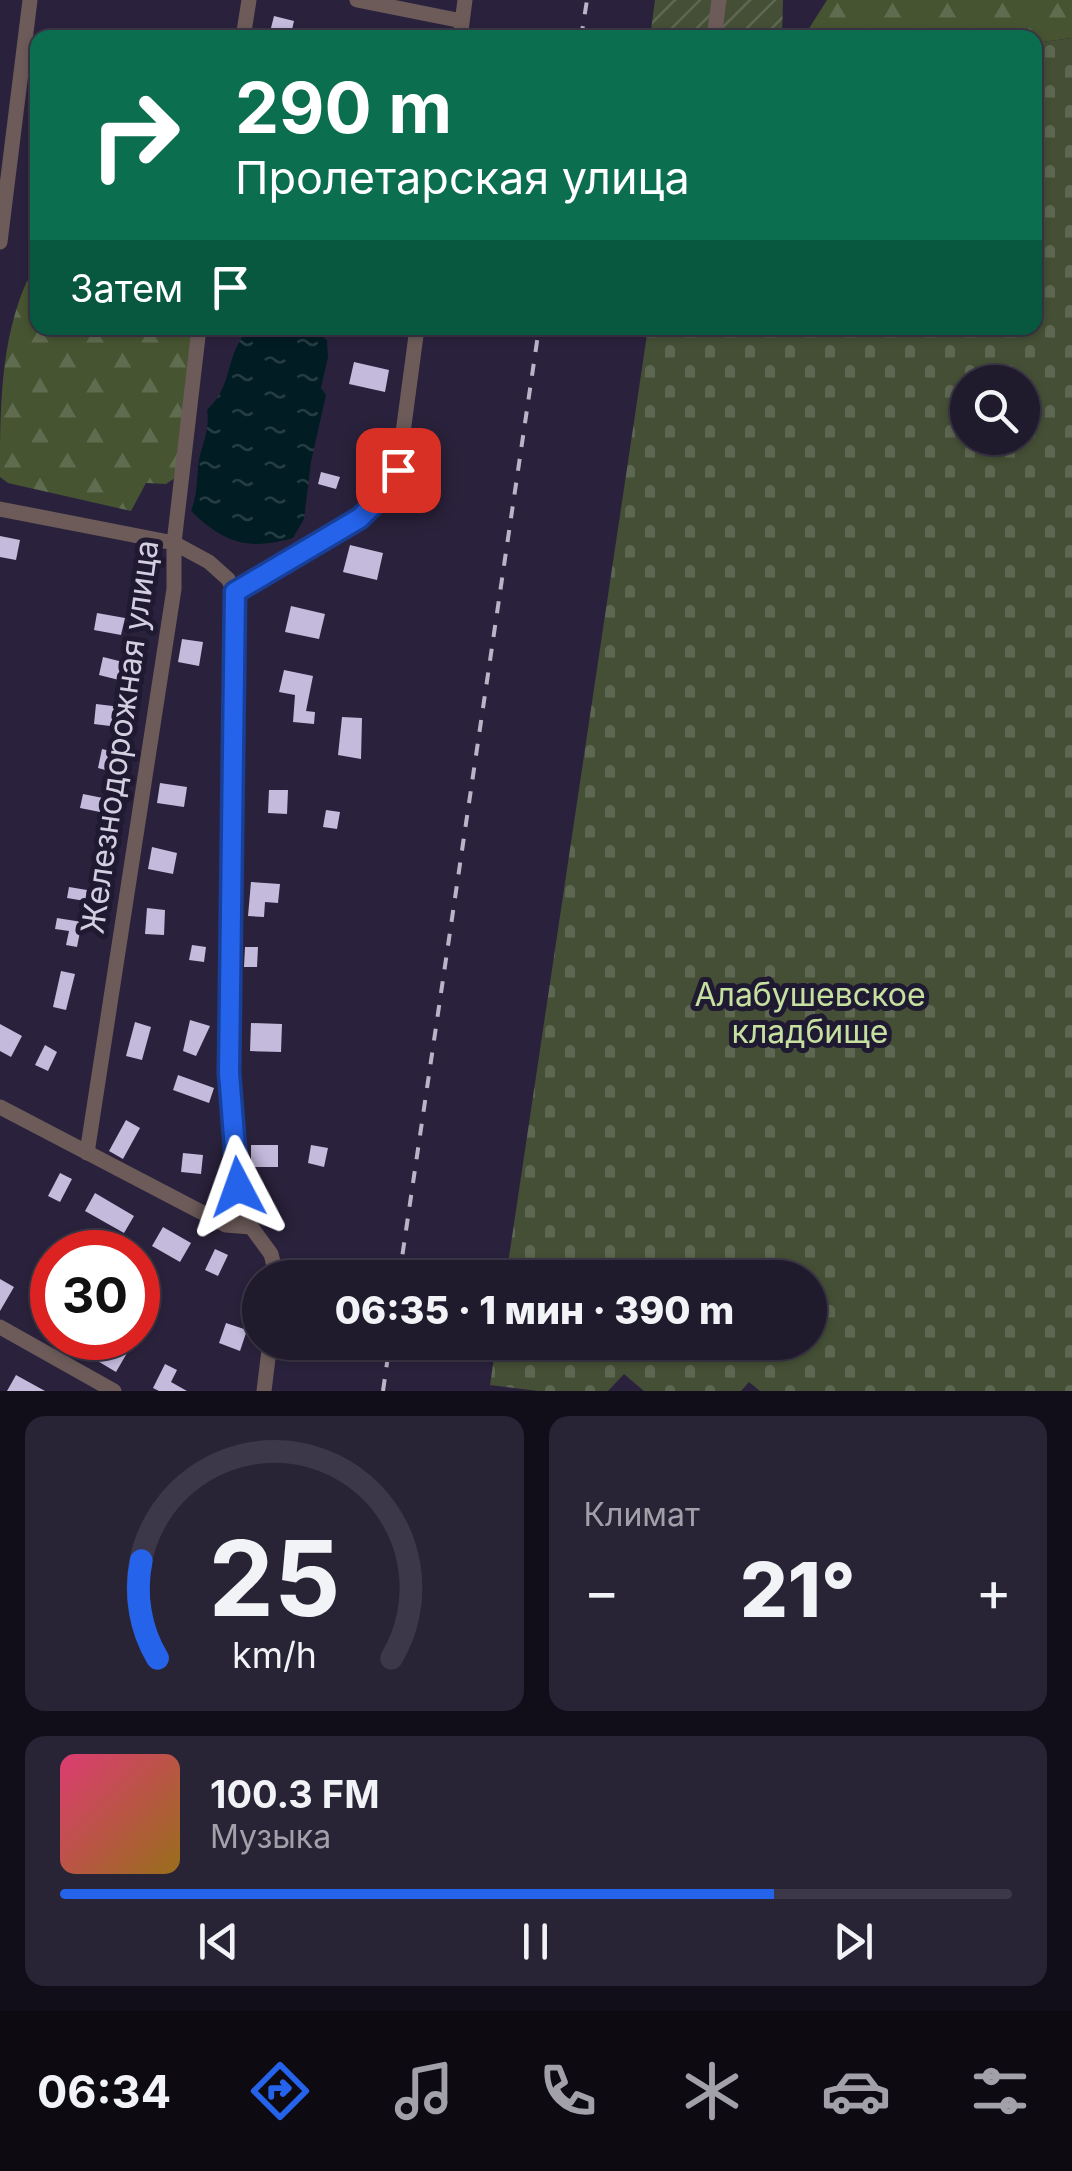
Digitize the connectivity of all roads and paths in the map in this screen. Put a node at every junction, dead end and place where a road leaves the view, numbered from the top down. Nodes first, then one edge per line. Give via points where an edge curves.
1 (30, 0) edge
2 (249, 0) edge
3 (356, 0) edge
4 (465, 0) edge
5 (720, 0) edge
6 (244, 30) edge
7 (461, 30) edge
8 (715, 30) edge
9 (0, 242) edge
10 (198, 335) edge
11 (417, 335) edge
12 (0, 509) edge
13 (174, 544) junction
14 (235, 592) junction
15 (0, 1106) edge
16 (87, 1154) junction
17 (251, 1227) junction
18 (272, 1260) edge
19 (0, 1327) edge
20 (268, 1360) edge
21 (114, 1391) edge
22 (264, 1391) edge

1 - 9 street
2 - 6 street
3 - 7 street
4 - 7 street
5 - 8 street
10 - 13 street, Железнодорожная улица
11 - 14 street via 390,488 360,518
12 - 13 street
13 - 14 street via 209,562
13 - 16 street, Железнодорожная улица via 174,589
14 - 17 street via 229,1073 238,1187
15 - 16 street
16 - 17 street via 226,1226
17 - 18 street
19 - 21 street
20 - 22 street

